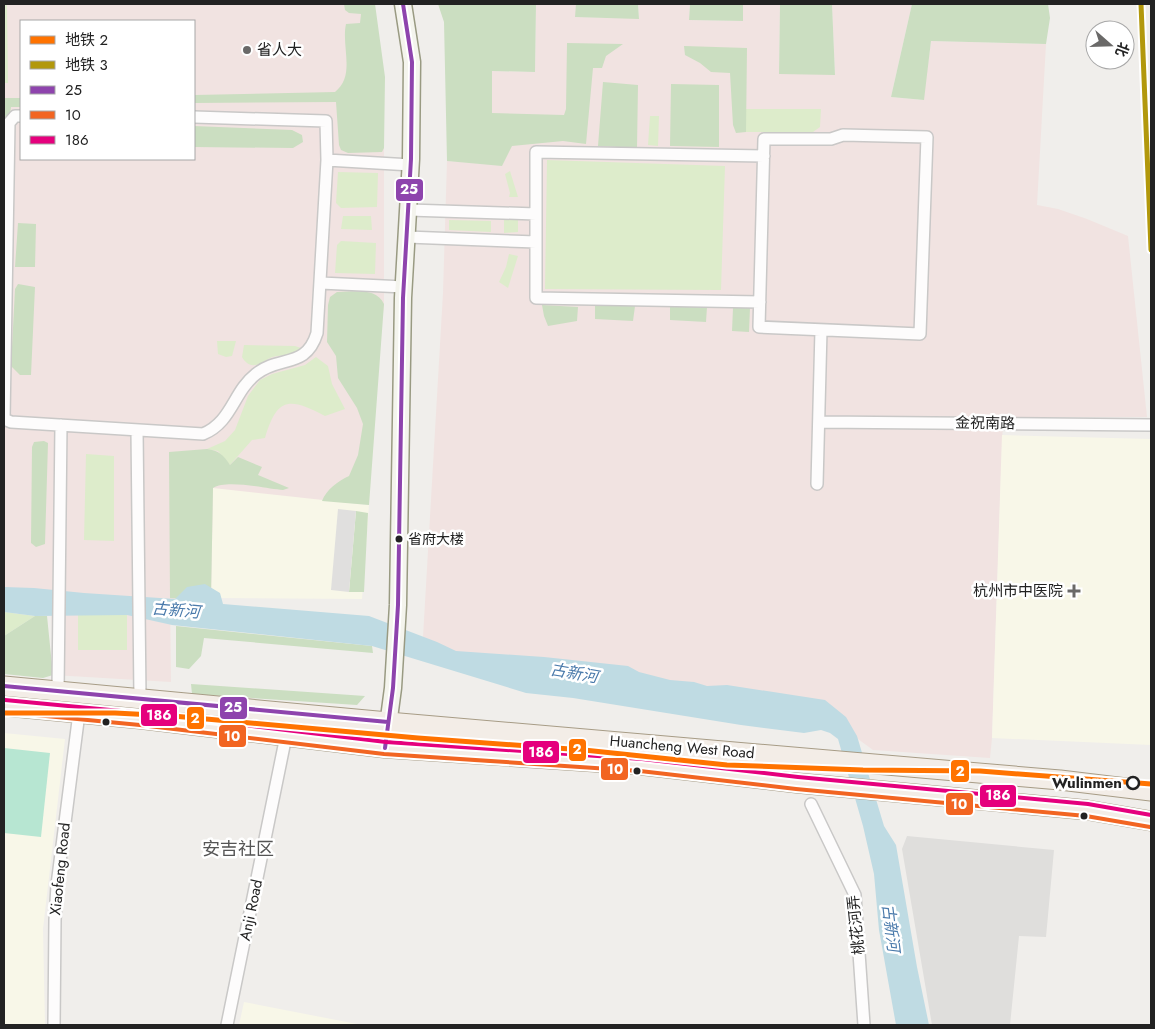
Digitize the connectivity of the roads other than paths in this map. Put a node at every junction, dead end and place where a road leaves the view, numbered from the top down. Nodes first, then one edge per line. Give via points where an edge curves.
1 (402, 4) edge
2 (20, 116) edge
3 (195, 117) edge
4 (764, 156) junction
5 (327, 160) junction
6 (411, 164) junction
7 (6, 181) edge
8 (409, 210) junction
9 (536, 214) junction
10 (6, 227) edge
11 (407, 236) junction
12 (536, 242) junction
13 (321, 283) junction
14 (404, 287) junction
15 (760, 302) junction
16 (821, 330) junction
17 (819, 422) junction
18 (61, 425) junction
19 (1151, 425) edge
20 (137, 430) junction
21 (817, 484) dead end
22 (4, 686) edge
23 (58, 690) junction
24 (140, 697) junction
25 (4, 706) edge
26 (80, 713) junction
27 (388, 722) junction
28 (286, 736) junction
29 (385, 748) junction
30 (1151, 791) edge
31 (811, 804) dead end
32 (1151, 821) edge
33 (54, 1025) edge
34 (227, 1025) edge
35 (864, 1025) edge

1 - 6 street via 412,62
2 - 7 street via 15,116 9,123
3 - 5 street via 326,121
4 - 9 street via 536,152
4 - 15 street
4 - 16 street via 764,140 831,139 843,135 927,137 920,334
5 - 6 street
5 - 13 street
6 - 8 street
7 - 10 street
8 - 9 street
8 - 11 street
9 - 12 street
10 - 18 street via 4,419
11 - 12 street
11 - 14 street
12 - 15 street via 536,298
13 - 14 street
13 - 20 street via 314,344 300,357 257,373 243,388 222,422 212,430 203,434
14 - 27 street via 398,605
15 - 16 street via 759,327
16 - 17 street
17 - 19 street, 金祝南路
17 - 21 street
18 - 20 street
18 - 23 street
20 - 24 street
22 - 23 main road, Huancheng West Road
23 - 24 main road, Huancheng West Road
24 - 27 main road, Huancheng West Road
25 - 26 main road
26 - 28 main road
26 - 33 street, Xiaofeng Road via 57,894
27 - 29 street
27 - 30 main road, Huancheng West Road via 1060,780
28 - 29 main road
28 - 34 street, Anji Road
29 - 32 main road via 641,764 891,793 1087,810
31 - 35 street, 桃花河弄 via 855,895

